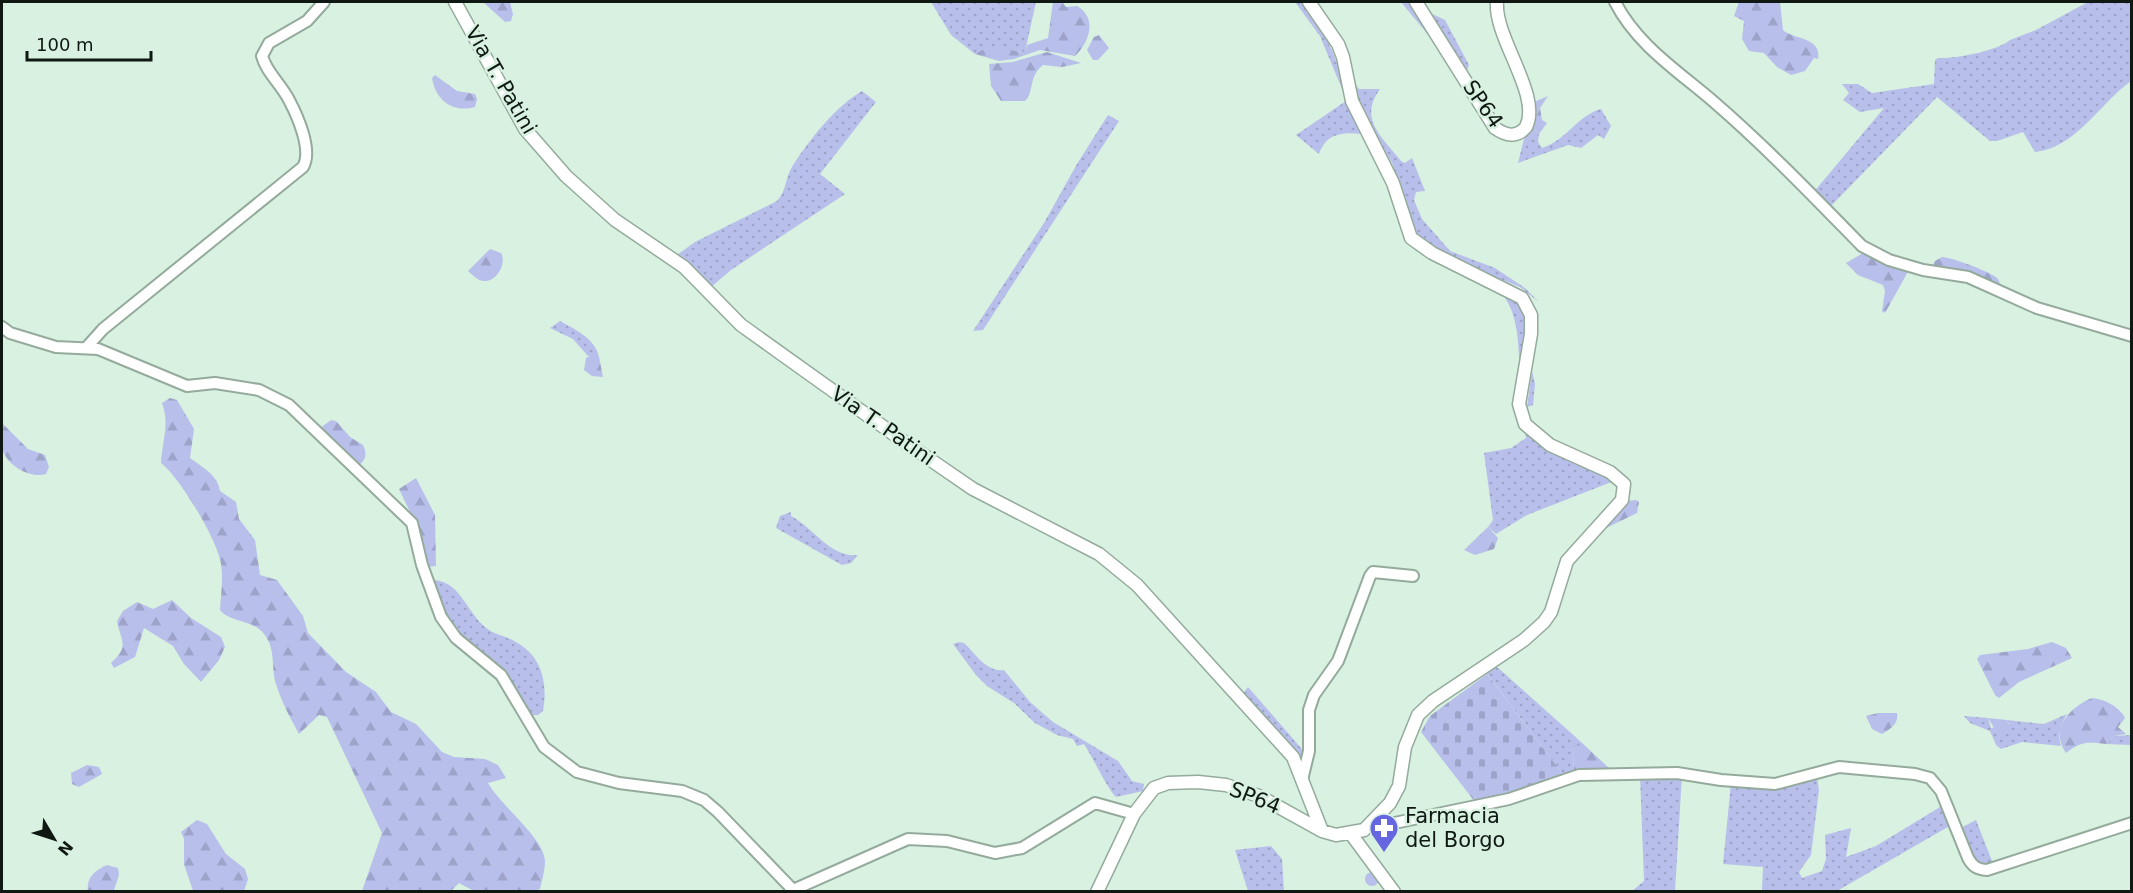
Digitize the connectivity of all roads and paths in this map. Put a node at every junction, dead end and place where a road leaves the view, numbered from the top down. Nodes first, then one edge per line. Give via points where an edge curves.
1 (324, 2) edge
2 (455, 2) edge
3 (1309, 2) edge
4 (1416, 2) edge
5 (1497, 2) edge
6 (1615, 2) edge
7 (2, 327) edge
8 (2132, 336) edge
9 (86, 348) junction
10 (1413, 576) dead end
11 (1302, 780) junction
12 (1134, 814) junction
13 (1375, 821) junction
14 (2132, 823) edge
15 (1322, 831) junction
16 (1351, 834) junction
17 (794, 891) edge
18 (1097, 891) edge
19 (1394, 891) edge

1 - 9 street via 307,21 269,43 262,56 289,99 298,122 306,152 303,167 103,329
2 - 11 street, Via T. Patini via 525,129 566,176 615,220 684,267 741,325 805,372 973,489 1083,545 1137,585 1293,757
3 - 13 street via 1338,44 1352,101 1393,183 1411,238 1432,253 1522,298 1531,315 1519,404 1525,424 1550,445 1610,472 1624,484 1622,500 1568,561 1544,622 1418,715 1405,747 1399,786
4 - 5 street, SP64 / SP64 via 1495,128 1515,135 1526,127 1530,110
6 - 8 street via 1623,18 1665,64 1714,102 1862,246 1889,260 1968,277 2037,308
7 - 9 street via 56,347
9 - 17 street via 107,352 187,386 215,383 259,390 289,405 412,523 441,617 456,638 501,675 544,747 577,772 620,783 682,791 704,800
10 - 11 street via 1373,572 1370,576 1338,661 1314,694
11 - 15 street, Via T. Patini
12 - 15 street, SP64 / SP64 via 1154,788 1178,782 1226,785 1259,796
12 - 17 street via 1095,803 1022,848 995,853 947,841 908,839
12 - 18 street, SP64
13 - 14 street via 1385,825 1509,800 1579,775 1677,773 1775,784 1839,767 1930,778 1941,791 1968,858 1981,870
13 - 16 street
15 - 16 street, SP64 / SP64
16 - 19 street

